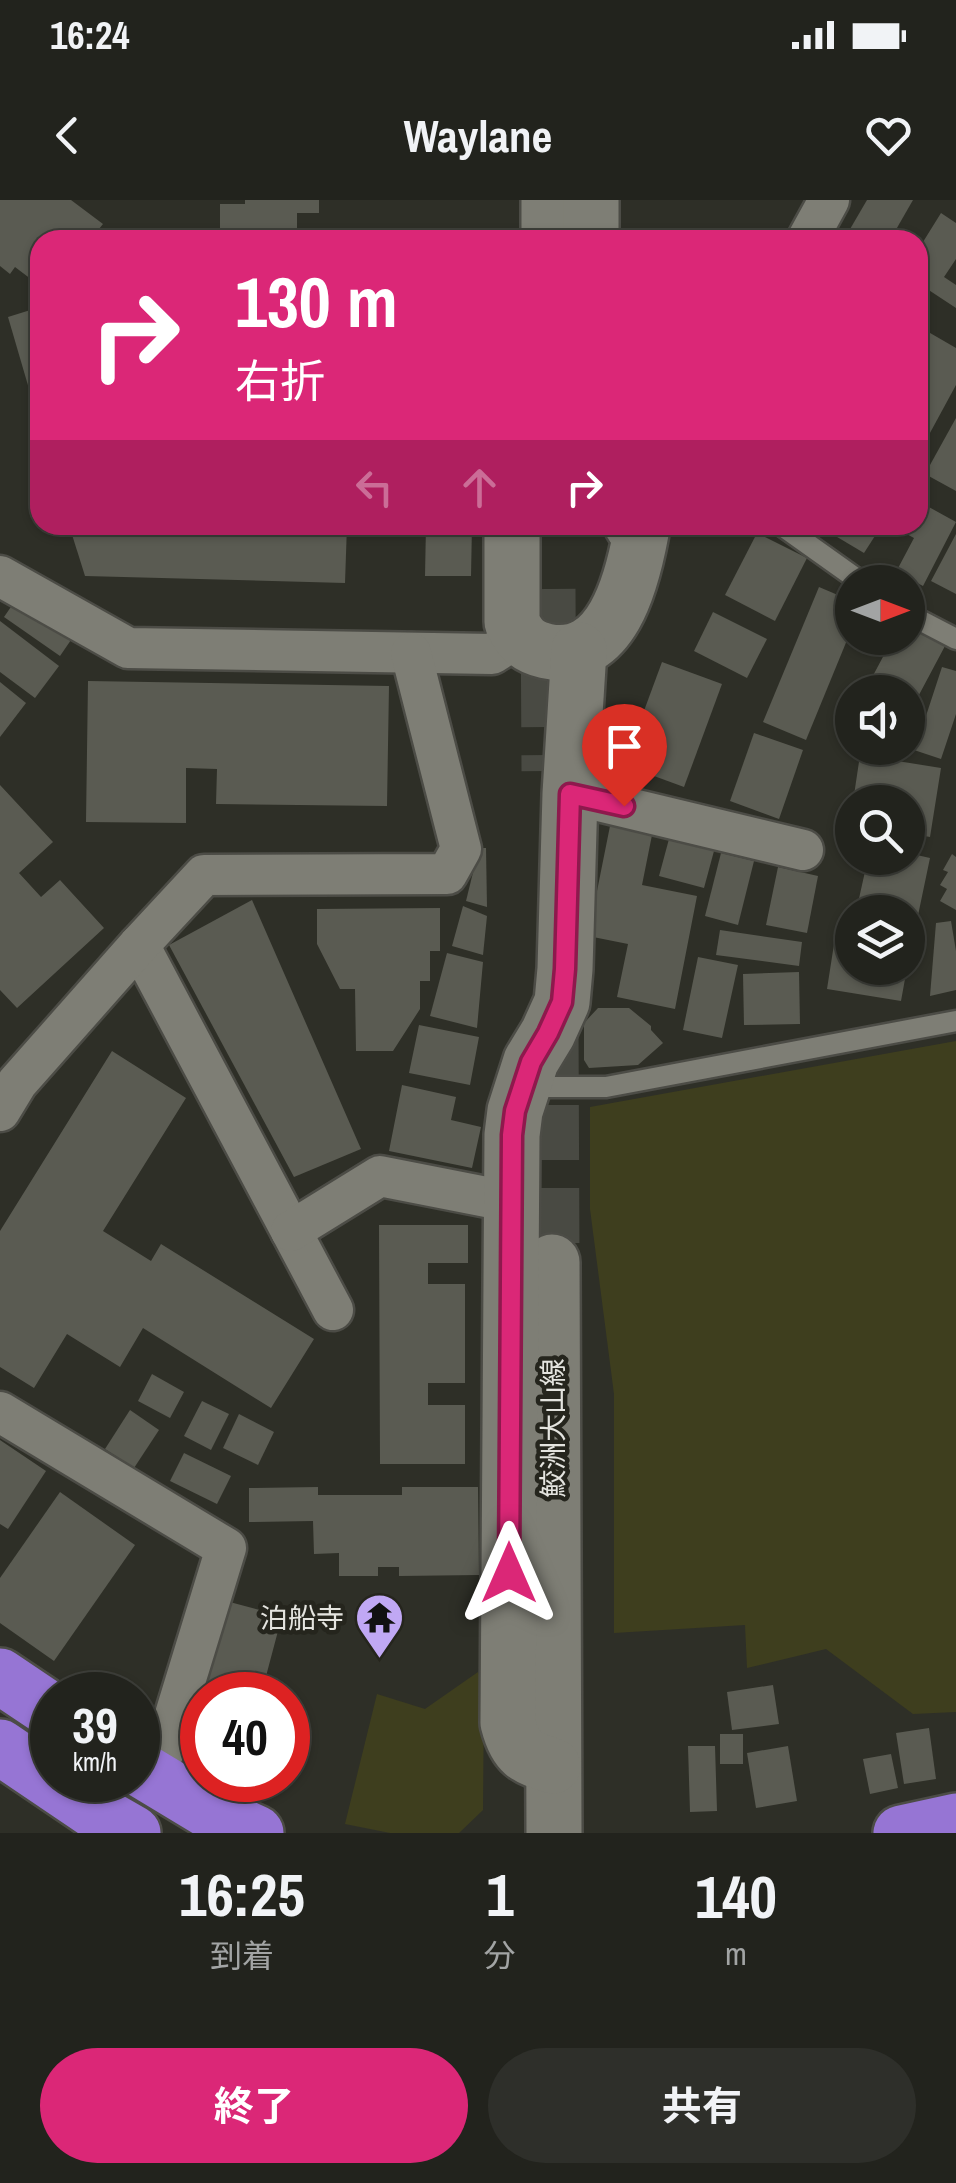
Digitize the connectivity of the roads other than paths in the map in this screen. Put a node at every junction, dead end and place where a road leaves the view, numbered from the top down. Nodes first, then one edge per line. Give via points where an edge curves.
1 (511, 200) edge
2 (549, 200) edge
3 (592, 200) edge
4 (829, 200) edge
5 (512, 230) edge
6 (549, 230) edge
7 (592, 230) edge
8 (812, 230) edge
9 (512, 535) edge
10 (548, 535) edge
11 (639, 535) edge
12 (795, 535) edge
13 (837, 565) edge
14 (0, 576) edge
15 (548, 589) tunnel mouth
16 (925, 623) edge
17 (518, 637) junction
18 (956, 639) edge
19 (579, 650) junction
20 (411, 653) junction
21 (570, 794) junction
22 (804, 850) dead end
23 (139, 945) junction
24 (956, 1022) edge
25 (522, 1087) junction
26 (0, 1111) edge
27 (511, 1198) junction
28 (291, 1230) junction
29 (552, 1262) tunnel mouth
30 (333, 1310) dead end
31 (0, 1412) edge
32 (0, 1676) edge
33 (30, 1696) edge
34 (0, 1747) edge
35 (160, 1756) edge
36 (554, 1766) junction
37 (160, 1782) edge
38 (956, 1822) edge
39 (134, 1833) edge
40 (256, 1833) edge
41 (554, 1833) edge
42 (901, 1833) edge

1 - 5 street
2 - 6 street
3 - 7 street
4 - 8 street
9 - 17 street via 512,622
10 - 15 street
11 - 19 street via 621,604 610,625
12 - 13 lane
14 - 20 street via 128,648
16 - 18 lane
17 - 19 street via 533,648
17 - 20 street via 492,654
19 - 21 street
20 - 23 street via 460,849 448,874 204,875
21 - 22 street
21 - 25 street via 562,1002
23 - 26 street
23 - 28 street
24 - 25 lane via 606,1088
25 - 27 street via 512,1135
27 - 28 street via 380,1176
27 - 36 street via 508,1723 521,1752
28 - 30 street
29 - 36 street, 鮫洲大山線
31 - 35 street via 226,1548
32 - 33 highway
34 - 39 highway
36 - 41 street, 鮫洲大山線
37 - 40 highway
38 - 42 highway

